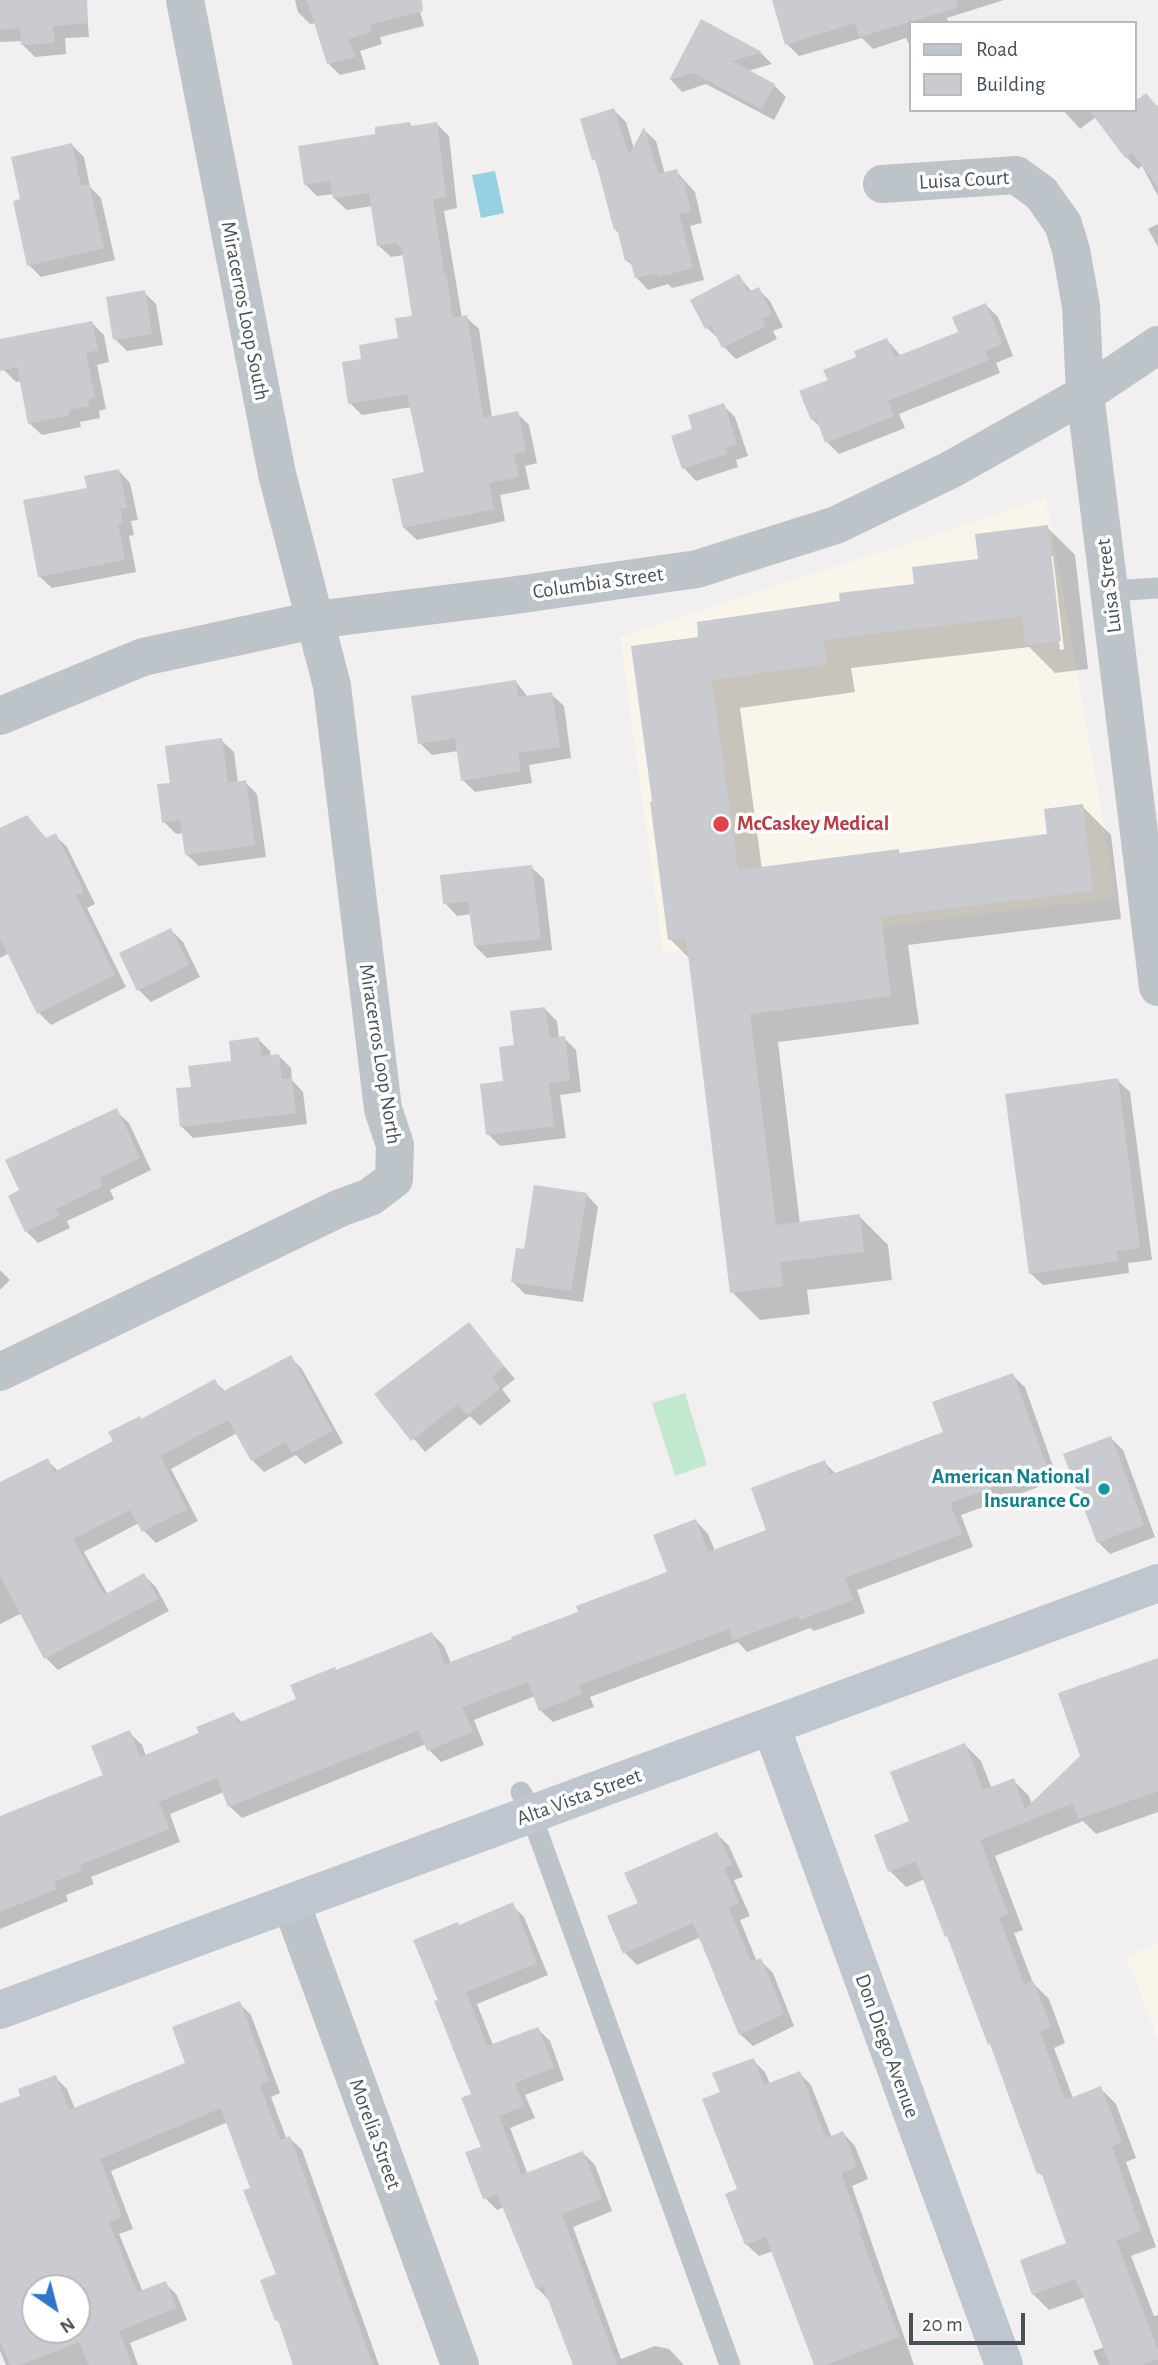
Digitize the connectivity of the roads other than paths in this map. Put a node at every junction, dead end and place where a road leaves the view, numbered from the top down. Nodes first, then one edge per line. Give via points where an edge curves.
1 (185, 0) edge
2 (882, 184) dead end
3 (1041, 192) joint
4 (1158, 345) edge
5 (1086, 394) junction
6 (1158, 588) edge
7 (1110, 591) junction
8 (314, 620) junction
9 (0, 716) edge
10 (1154, 920) edge
11 (1158, 987) edge
12 (0, 1372) edge
13 (1158, 1583) edge
14 (771, 1726) junction
15 (526, 1803) junction
16 (291, 1903) junction
17 (0, 2010) edge
18 (460, 2365) edge
19 (730, 2365) edge
20 (1004, 2365) edge

1 - 8 street, Miracerros Loop South via 276,474
2 - 3 street, Luisa Court via 1016,175
3 - 5 street, Luisa Street via 1063,223 1071,250 1081,306
4 - 5 street, Columbia Street
5 - 7 street, Luisa Street
5 - 8 street, Columbia Street via 950,470 836,525 698,569
6 - 7 lane
7 - 10 street, Luisa Street
8 - 9 street, Columbia Street via 143,656
8 - 12 street, Miracerros Loop North via 339,726 383,1109 395,1145 394,1179 370,1197
10 - 11 street, Luisa Street
13 - 14 street, Alta Vista Street
14 - 15 street, Alta Vista Street
14 - 20 street, Don Diego Avenue
15 - 16 street, Alta Vista Street
15 - 19 lane
16 - 17 street, Alta Vista Street
16 - 18 street, Morelia Street

